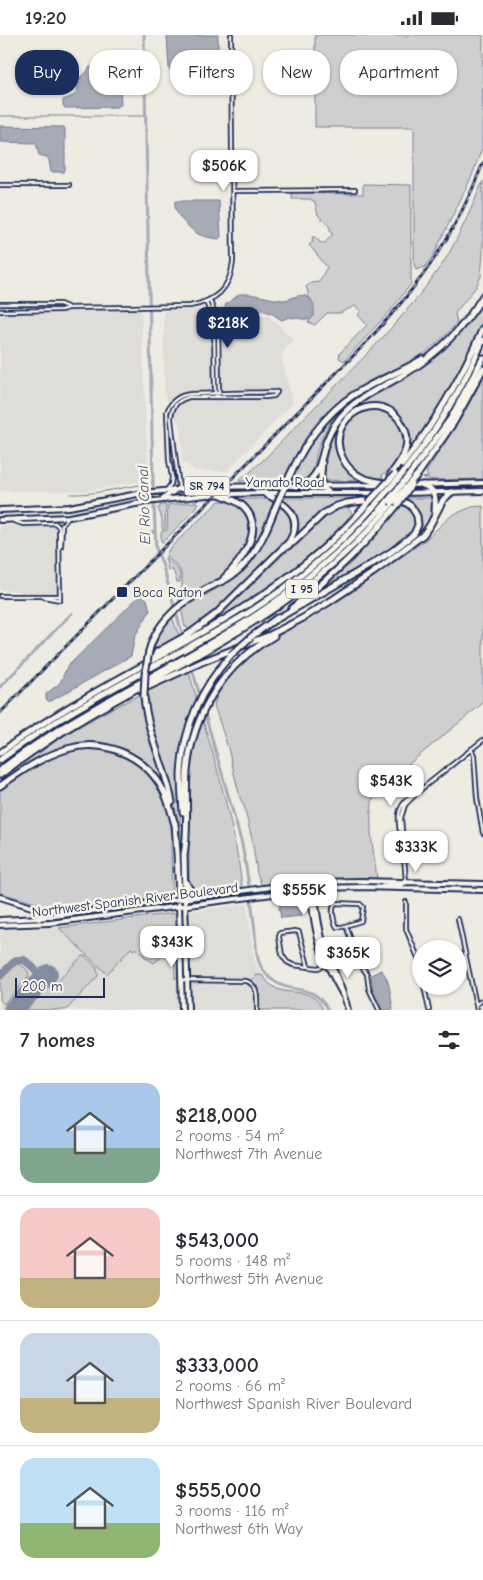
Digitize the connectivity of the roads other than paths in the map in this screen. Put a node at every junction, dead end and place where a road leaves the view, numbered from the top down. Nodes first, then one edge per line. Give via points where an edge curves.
1 (231, 35) edge
2 (0, 185) edge
3 (69, 185) dead end
4 (355, 190) dead end
5 (233, 191) junction
6 (483, 296) edge
7 (210, 301) junction
8 (206, 303) junction
9 (0, 304) edge
10 (68, 308) junction
11 (0, 311) edge
12 (483, 328) edge
13 (458, 330) junction
14 (483, 340) edge
15 (483, 358) edge
16 (483, 369) edge
17 (215, 393) junction
18 (220, 393) junction
19 (217, 397) junction
20 (171, 407) junction
21 (323, 453) junction
22 (393, 474) junction
23 (483, 483) edge
24 (303, 485) junction
25 (322, 485) junction
26 (402, 485) junction
27 (423, 485) junction
28 (178, 489) junction
29 (166, 490) junction
30 (483, 491) edge
31 (452, 492) junction
32 (264, 493) junction
33 (330, 493) junction
34 (434, 493) junction
35 (220, 494) junction
36 (158, 500) junction
37 (395, 503) junction
38 (0, 508) edge
39 (435, 514) junction
40 (70, 517) junction
41 (0, 520) edge
42 (12, 520) junction
43 (60, 547) junction
44 (283, 549) junction
45 (219, 583) junction
46 (0, 596) edge
47 (60, 596) junction
48 (44, 597) junction
49 (303, 618) junction
50 (275, 619) junction
51 (191, 639) junction
52 (176, 647) junction
53 (195, 654) junction
54 (182, 665) junction
55 (483, 740) edge
56 (471, 749) junction
57 (0, 753) edge
58 (0, 760) edge
59 (0, 770) edge
60 (0, 775) edge
61 (0, 786) edge
62 (483, 806) edge
63 (478, 807) junction
64 (175, 825) junction
65 (483, 833) edge
66 (184, 855) junction
67 (185, 877) junction
68 (406, 882) junction
69 (312, 883) junction
70 (483, 884) edge
71 (373, 887) junction
72 (312, 889) junction
73 (483, 890) edge
74 (211, 895) junction
75 (0, 897) edge
76 (185, 898) junction
77 (178, 899) junction
78 (406, 902) dead end
79 (186, 905) junction
80 (179, 906) junction
81 (39, 918) junction
82 (458, 919) dead end
83 (0, 920) edge
84 (39, 924) junction
85 (0, 925) edge
86 (346, 926) junction
87 (412, 943) edge
88 (356, 954) junction
89 (329, 964) junction
90 (308, 966) junction
91 (187, 980) junction
92 (182, 981) junction
93 (426, 995) edge
94 (483, 1000) edge
95 (476, 1005) junction
96 (182, 1010) edge
97 (188, 1010) edge
98 (257, 1010) edge
99 (348, 1010) edge
100 (379, 1010) edge
101 (429, 1010) edge
102 (477, 1010) edge

1 - 5 street
2 - 3 street
4 - 5 street
5 - 7 street via 232,272 223,289
6 - 13 highway
7 - 8 street
7 - 18 street via 218,322
8 - 10 street
8 - 17 street via 214,323
9 - 10 street via 60,304
10 - 11 street
12 - 22 highway via 441,409
13 - 21 highway via 426,360 346,411 332,429
13 - 45 highway, bridge via 422,359 360,390 335,409 301,453 252,556 234,574
14 - 51 highway, bridge via 447,410 429,437 402,474 348,533 299,576 246,614
15 - 53 highway, bridge via 451,418 410,474 355,537 306,580
16 - 37 highway, I 95, bridge via 454,422
17 - 18 street
17 - 19 street
17 - 20 street via 182,395 173,401
18 - 19 street
18 - 19 street via 277,392 266,397
19 - 20 street via 186,398
20 - 28 street
20 - 29 street via 167,418 172,481
21 - 24 highway via 316,475
21 - 25 highway
22 - 26 highway via 406,449 407,437 402,423 384,408 357,410 346,419 340,431 339,448 344,462 365,479
22 - 51 highway, I 95, bridge via 338,535 292,574 249,605
23 - 27 main road, Yamato Road / SR 794
24 - 25 main road, Yamato Road / SR 794
24 - 28 main road, Yamato Road / SR 794
25 - 26 main road, Yamato Road / SR 794
25 - 33 highway
26 - 27 main road, Yamato Road / SR 794
27 - 34 highway
28 - 29 main road, Yamato Road / SR 794
28 - 36 main road
29 - 38 main road, Yamato Road / SR 794 via 70,507
30 - 31 main road, Yamato Road / SR 794
31 - 34 main road, Yamato Road / SR 794
31 - 39 highway
32 - 33 main road, Yamato Road / SR 794
32 - 35 main road, Yamato Road / SR 794
32 - 44 highway via 283,503 292,515 293,533
33 - 34 main road, Yamato Road / SR 794
34 - 39 highway
35 - 36 main road, Yamato Road / SR 794
35 - 45 highway via 244,507 252,527 242,556
36 - 40 main road, Yamato Road / SR 794
37 - 50 highway via 373,534 347,561
37 - 53 highway, I 95 via 305,587 260,619
39 - 49 highway via 425,533 400,553
40 - 42 main road, Yamato Road / SR 794
40 - 43 street via 62,525
41 - 42 main road, Yamato Road / SR 794
42 - 43 street via 23,524 58,524
43 - 47 street
44 - 50 highway via 322,514 347,503 403,501 417,516 416,529 408,539 370,565
44 - 51 highway
45 - 64 highway, bridge via 181,605 166,618 149,651 144,697
46 - 48 street
47 - 48 street
47 - 48 street via 60,600
49 - 54 highway via 198,664
49 - 66 highway via 243,658 228,672 209,699 188,759
50 - 66 highway, bridge via 231,655 216,673 194,713 181,772
51 - 52 highway, I 95
52 - 57 highway, I 95 via 63,710
52 - 58 highway
53 - 54 highway, I 95
54 - 59 highway via 72,721
54 - 60 highway, I 95 via 56,735
55 - 56 street
56 - 63 street
56 - 68 street via 419,791 402,811 401,839
61 - 64 highway via 61,751 82,746 111,748 134,758 155,777 167,797
62 - 63 street
63 - 65 street
64 - 77 highway
66 - 67 highway
67 - 74 highway via 192,892
67 - 76 highway
68 - 69 main road, Northwest Spanish River Boulevard
68 - 70 main road, Northwest Spanish River Boulevard
68 - 71 main road
69 - 72 main road
69 - 74 main road, Northwest Spanish River Boulevard
71 - 72 main road, Northwest Spanish River Boulevard
71 - 73 main road, Northwest Spanish River Boulevard
72 - 79 main road, Northwest Spanish River Boulevard
72 - 89 main road via 316,932
74 - 76 main road, Northwest Spanish River Boulevard
75 - 81 main road via 34,907
76 - 77 main road, Northwest Spanish River Boulevard
76 - 79 main road
77 - 80 main road
77 - 81 main road, Northwest Spanish River Boulevard
78 - 87 street via 406,929
79 - 80 main road, Northwest Spanish River Boulevard
79 - 91 main road
80 - 84 main road, Northwest Spanish River Boulevard
80 - 92 main road
81 - 83 main road, Northwest Spanish River Boulevard
81 - 84 main road
82 - 95 street
84 - 85 main road, Northwest Spanish River Boulevard
86 - 86 street via 335,925 333,905 360,903 363,907 361,921
86 - 88 street
88 - 89 street
88 - 100 street via 367,974 369,989
89 - 90 street via 318,968
89 - 99 main road via 343,989
90 - 90 street via 290,964 284,958 280,933 299,932
91 - 92 street
91 - 97 main road
91 - 98 street via 250,982 256,991
92 - 96 main road
93 - 101 street
94 - 95 street
95 - 102 street

